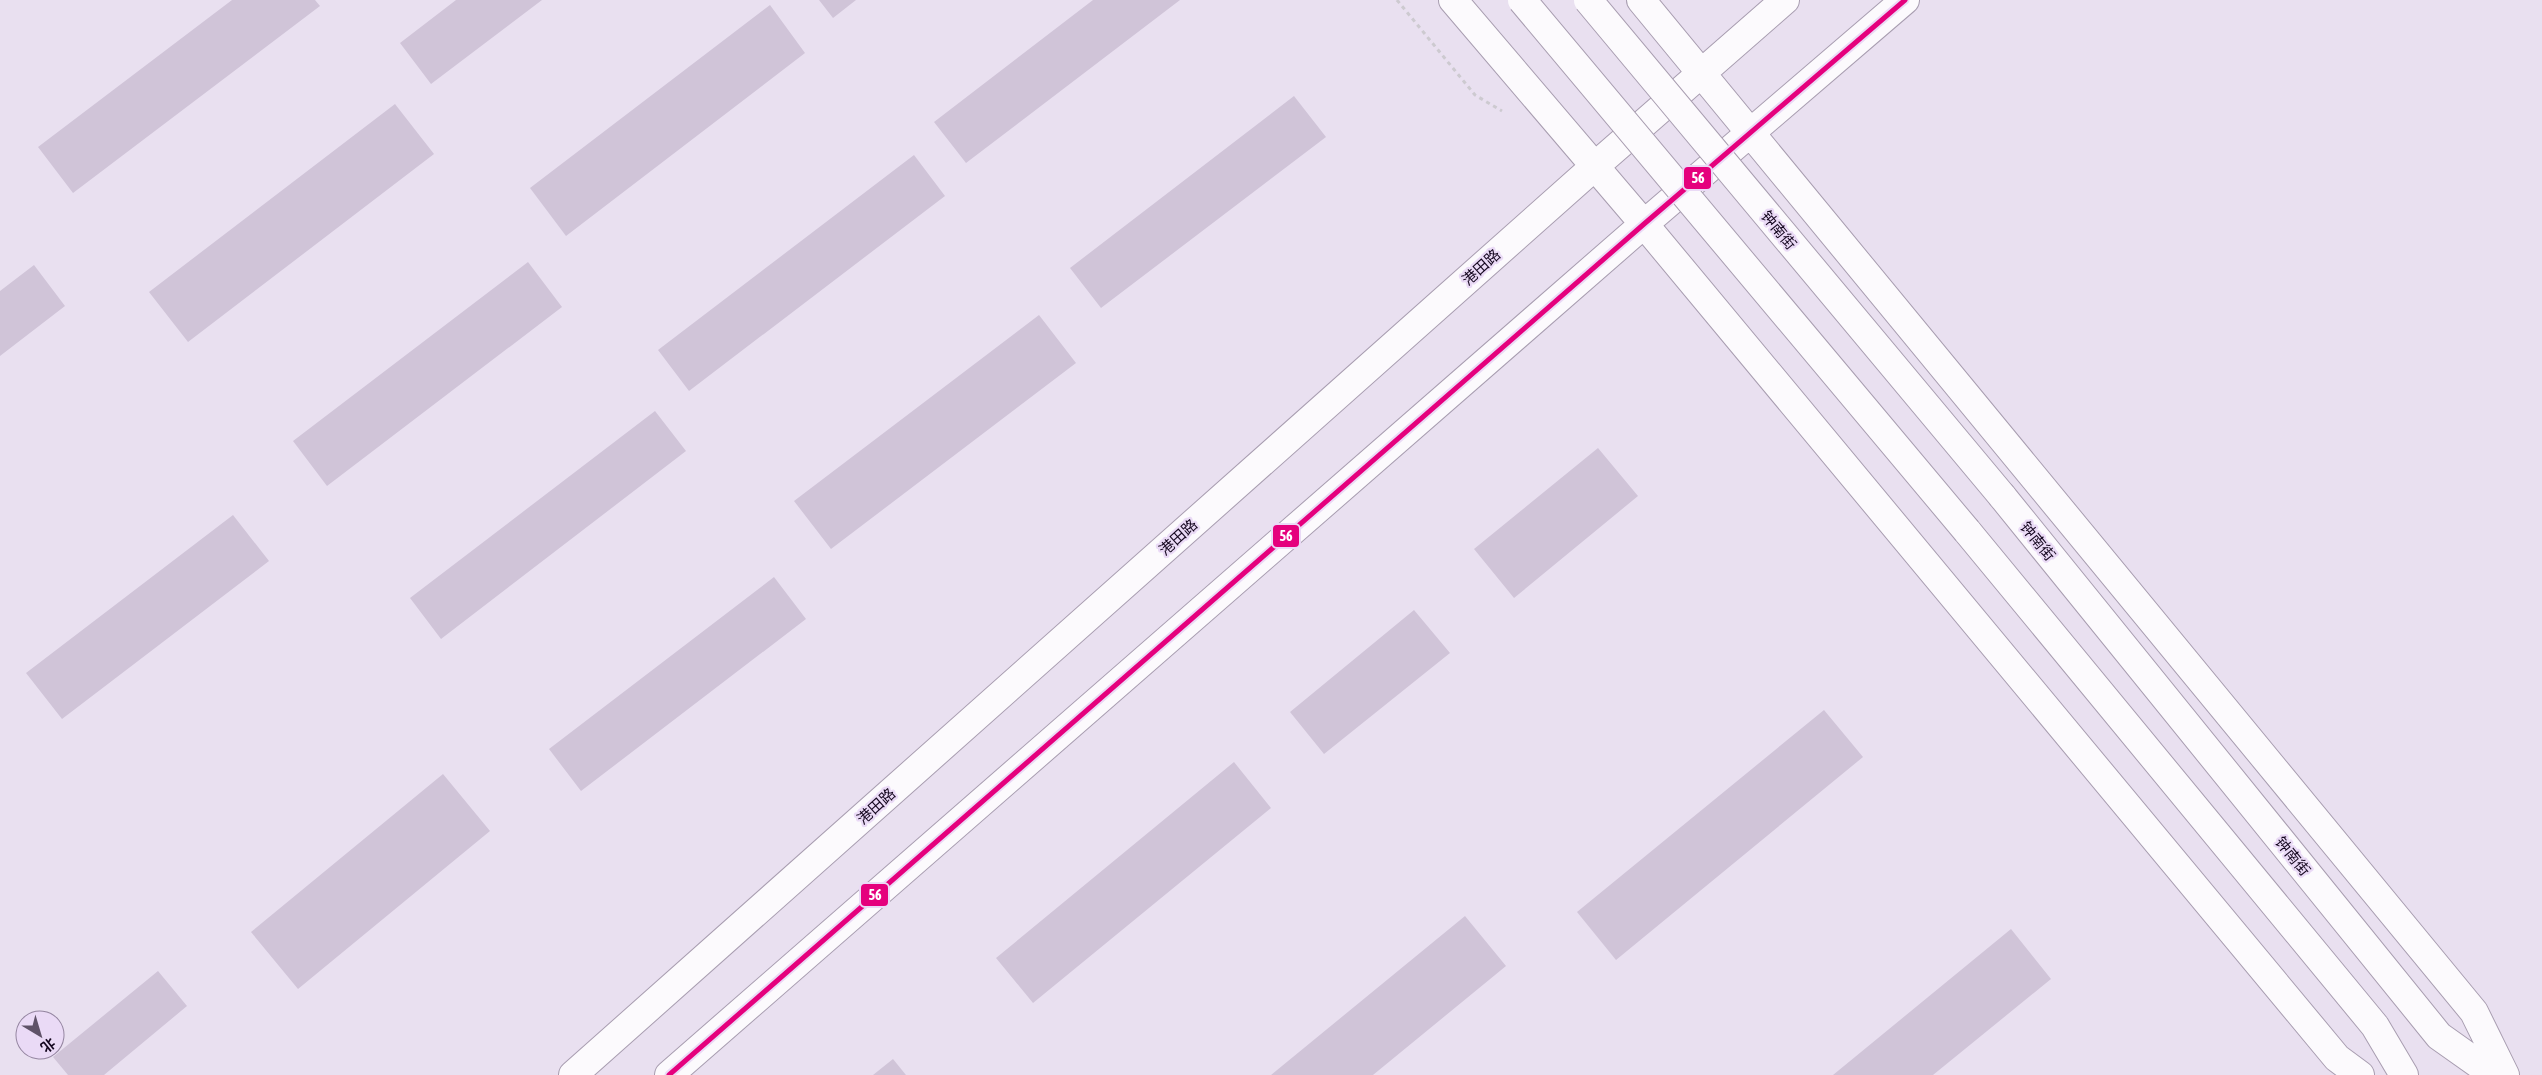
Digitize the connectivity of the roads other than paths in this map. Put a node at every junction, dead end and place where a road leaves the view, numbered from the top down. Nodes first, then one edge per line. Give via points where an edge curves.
1 (1453, 0) edge
2 (1522, 0) edge
3 (1588, 0) edge
4 (1640, 0) edge
5 (1785, 0) edge
6 (1905, 0) edge
7 (1702, 73) junction
8 (1752, 134) junction
9 (1594, 167) junction
10 (1644, 224) junction
11 (573, 1075) edge
12 (669, 1075) edge
13 (2360, 1075) edge
14 (2404, 1075) edge
15 (2494, 1075) edge
16 (2505, 1075) edge

1 - 9 main road
2 - 14 main road, bridge via 1967,531 2375,1026
3 - 15 main road, 钟南街, bridge via 2002,496 2439,1036
4 - 7 main road
5 - 7 main road, 港田路
6 - 8 main road
7 - 8 main road
7 - 9 main road, 港田路
8 - 10 main road
8 - 16 main road via 2474,1012
9 - 10 main road
9 - 11 main road, 港田路
10 - 12 main road
10 - 13 main road via 2337,1058

